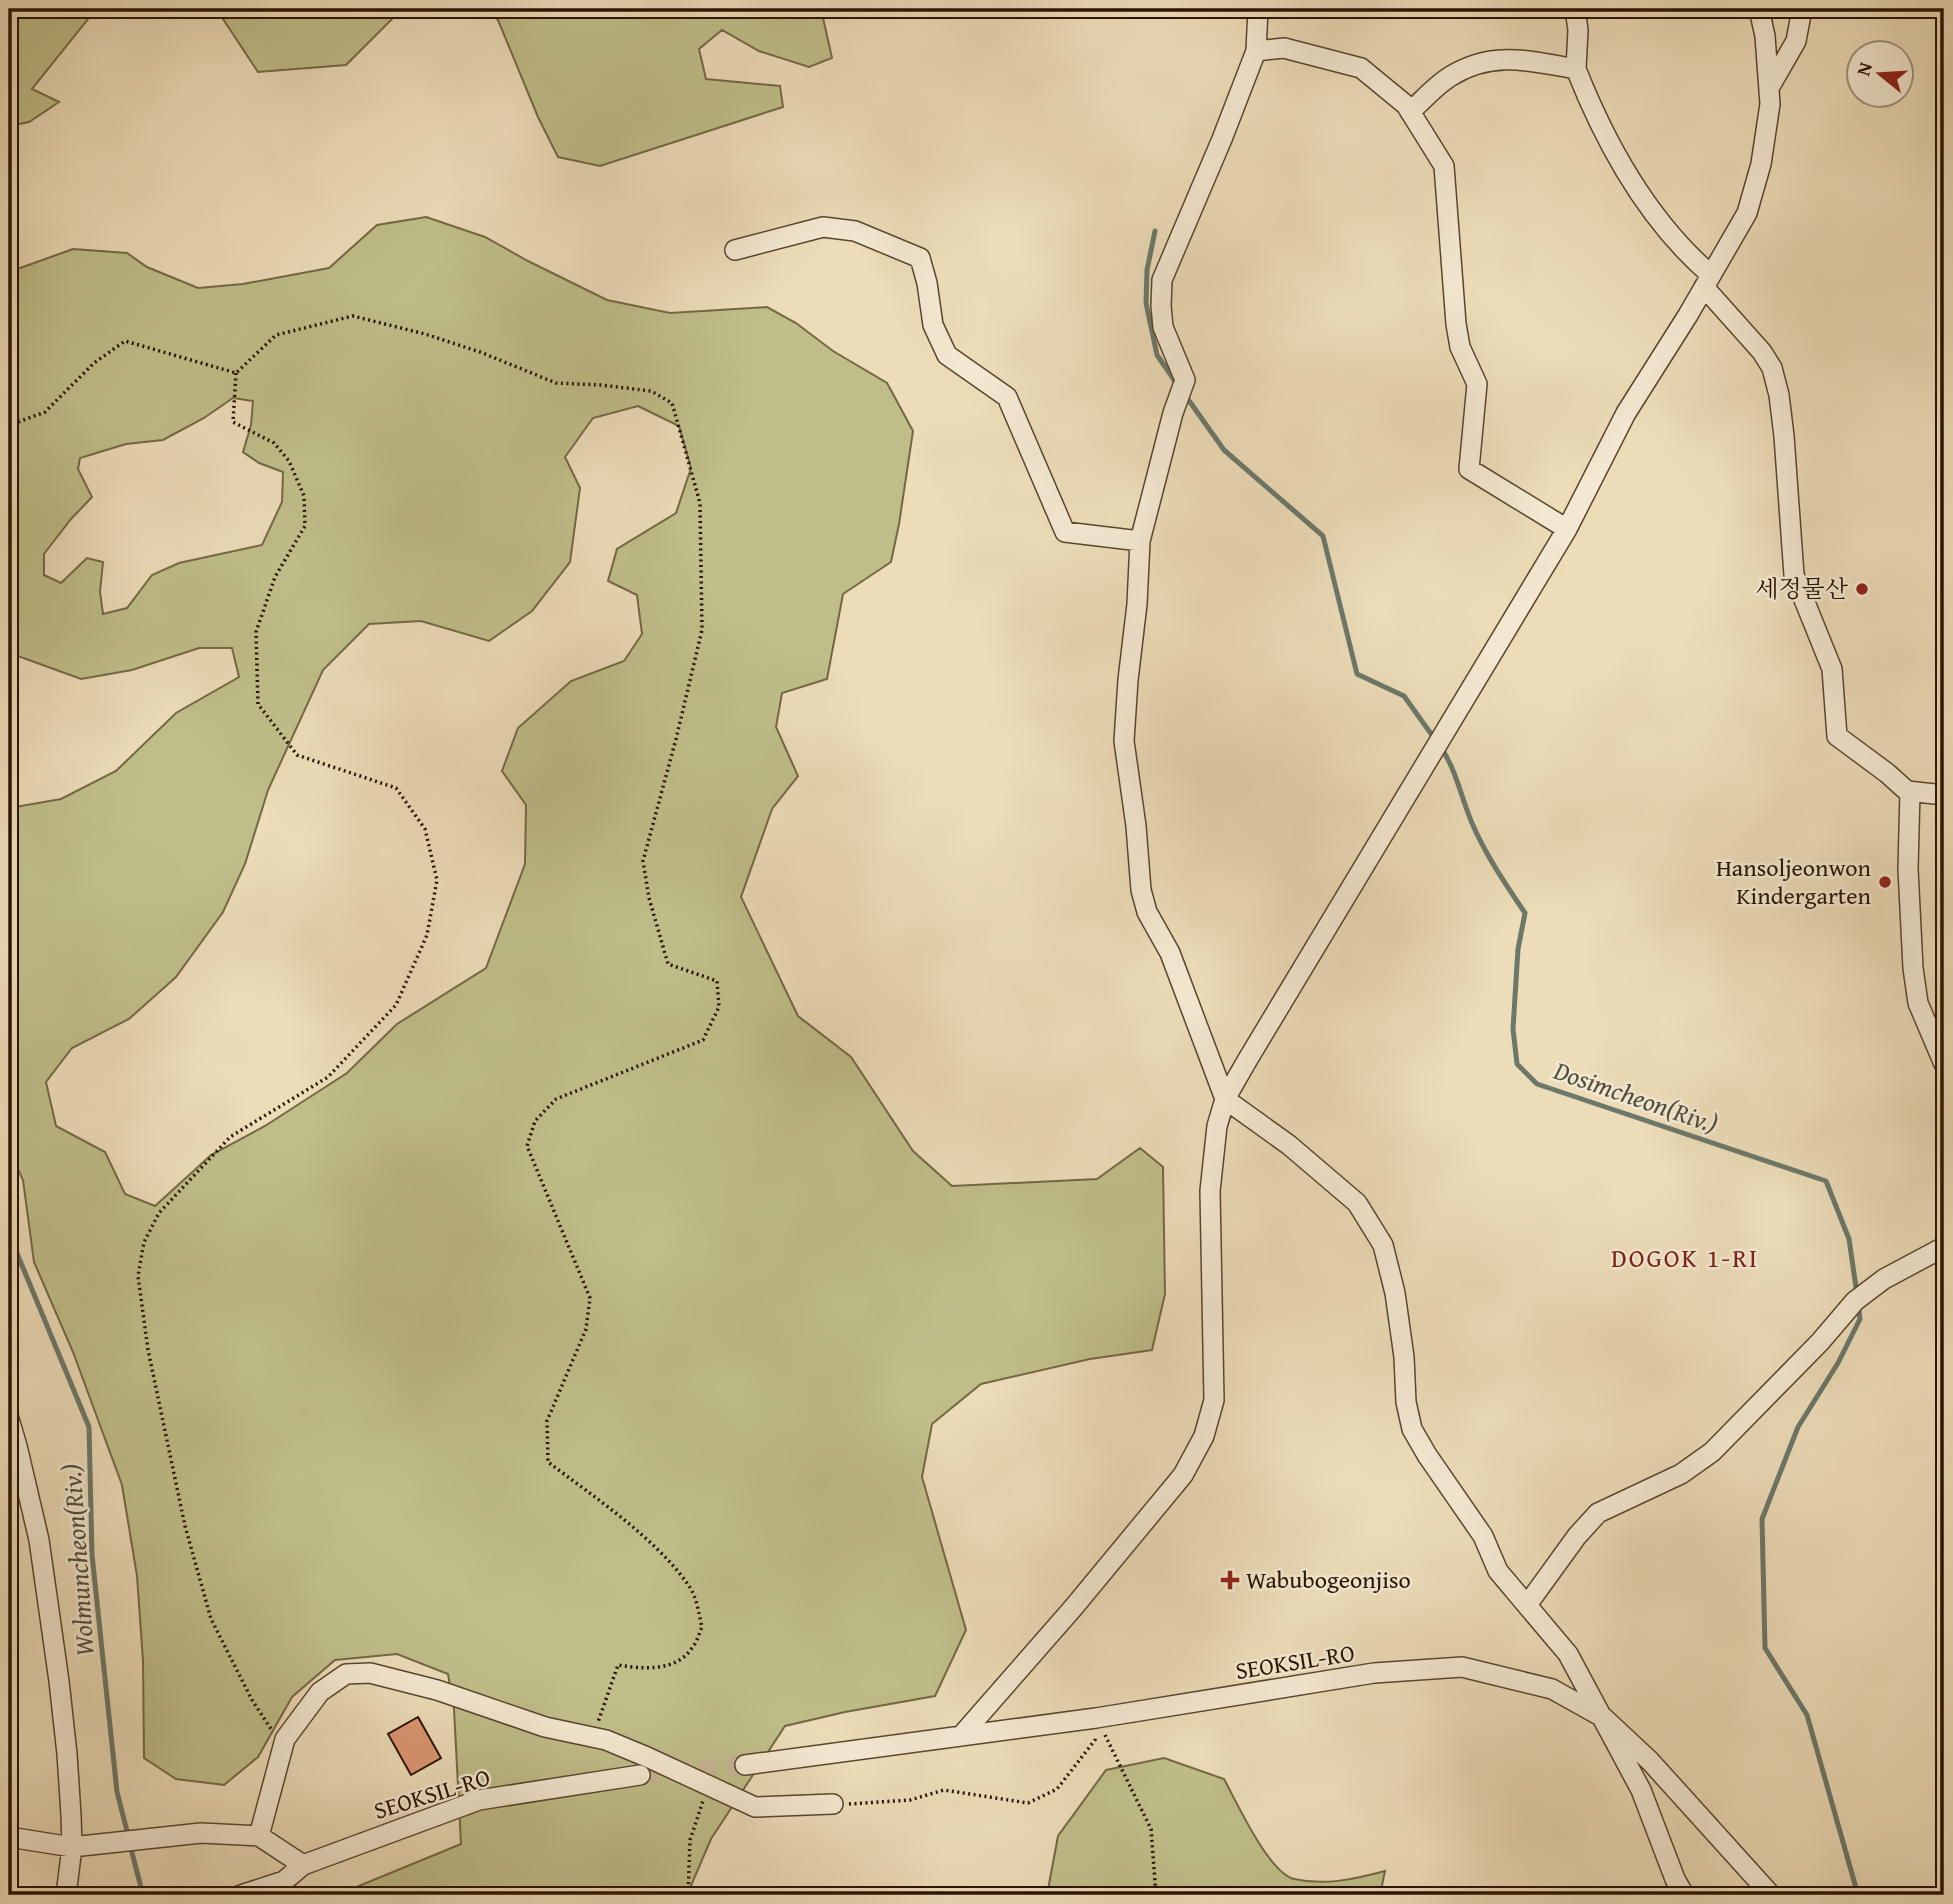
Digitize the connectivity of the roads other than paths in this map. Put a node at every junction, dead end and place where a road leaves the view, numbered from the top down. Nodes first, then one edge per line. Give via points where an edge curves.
1 (1258, 9) edge
2 (1575, 9) edge
3 (1759, 9) edge
4 (1802, 9) edge
5 (1256, 51) junction
6 (1576, 69) junction
7 (1769, 88) junction
8 (1410, 112) junction
9 (735, 250) dead end
10 (1708, 281) junction
11 (1567, 529) junction
12 (1140, 541) junction
13 (1910, 792) junction
14 (1944, 795) edge
15 (1944, 1064) edge
16 (1225, 1099) junction
17 (1944, 1247) edge
18 (9, 1419) edge
19 (1527, 1605) junction
20 (1604, 1718) junction
21 (961, 1736) junction
22 (745, 1765) tunnel mouth
23 (640, 1776) tunnel mouth
24 (833, 1804) road end
25 (259, 1836) junction
26 (9, 1837) edge
27 (81, 1846) junction
28 (303, 1865) junction
29 (280, 1888) edge
30 (245, 1894) edge
31 (66, 1895) edge
32 (1684, 1895) edge
33 (1771, 1895) edge

1 - 5 street
2 - 6 street
3 - 7 street
4 - 7 street via 1796,41
5 - 8 street via 1284,48 1361,68
5 - 12 street via 1162,280 1163,327 1185,380
6 - 8 street via 1508,58 1474,64 1448,77
6 - 10 street via 1591,108 1643,197
7 - 10 street via 1761,164 1746,214
8 - 11 street via 1444,166 1456,324 1460,347 1477,384 1469,469
9 - 12 street via 823,227 855,231 920,258 933,325 947,355 1007,397 1065,532
10 - 11 street via 1626,413
10 - 13 street via 1772,368 1784,436 1794,575 1832,668 1837,736
11 - 16 street
12 - 16 street via 1124,741 1141,890
13 - 14 street
13 - 15 street via 1913,968 1918,1003
16 - 19 street via 1357,1203 1383,1245 1395,1293 1412,1429 1483,1536 1498,1571
16 - 21 street via 1217,1126 1210,1191 1214,1400 1204,1436 1183,1475
17 - 19 street via 1884,1279 1855,1301 1712,1452 1681,1474 1598,1513
18 - 27 street via 39,1540
19 - 20 street via 1567,1654
20 - 21 street, SEOKSIL-RO via 1552,1689 1462,1667 1374,1673
20 - 32 street via 1642,1790
20 - 33 street, SEOKSIL-RO via 1650,1761
21 - 22 street, SEOKSIL-RO
23 - 28 street, SEOKSIL-RO via 479,1800
24 - 25 street via 755,1807 648,1757 593,1738 545,1727 436,1690 370,1673 346,1674 320,1692 283,1747
25 - 27 street via 201,1833
25 - 28 street
26 - 27 street
27 - 31 street
28 - 29 street, SEOKSIL-RO
29 - 30 street, SEOKSIL-RO

